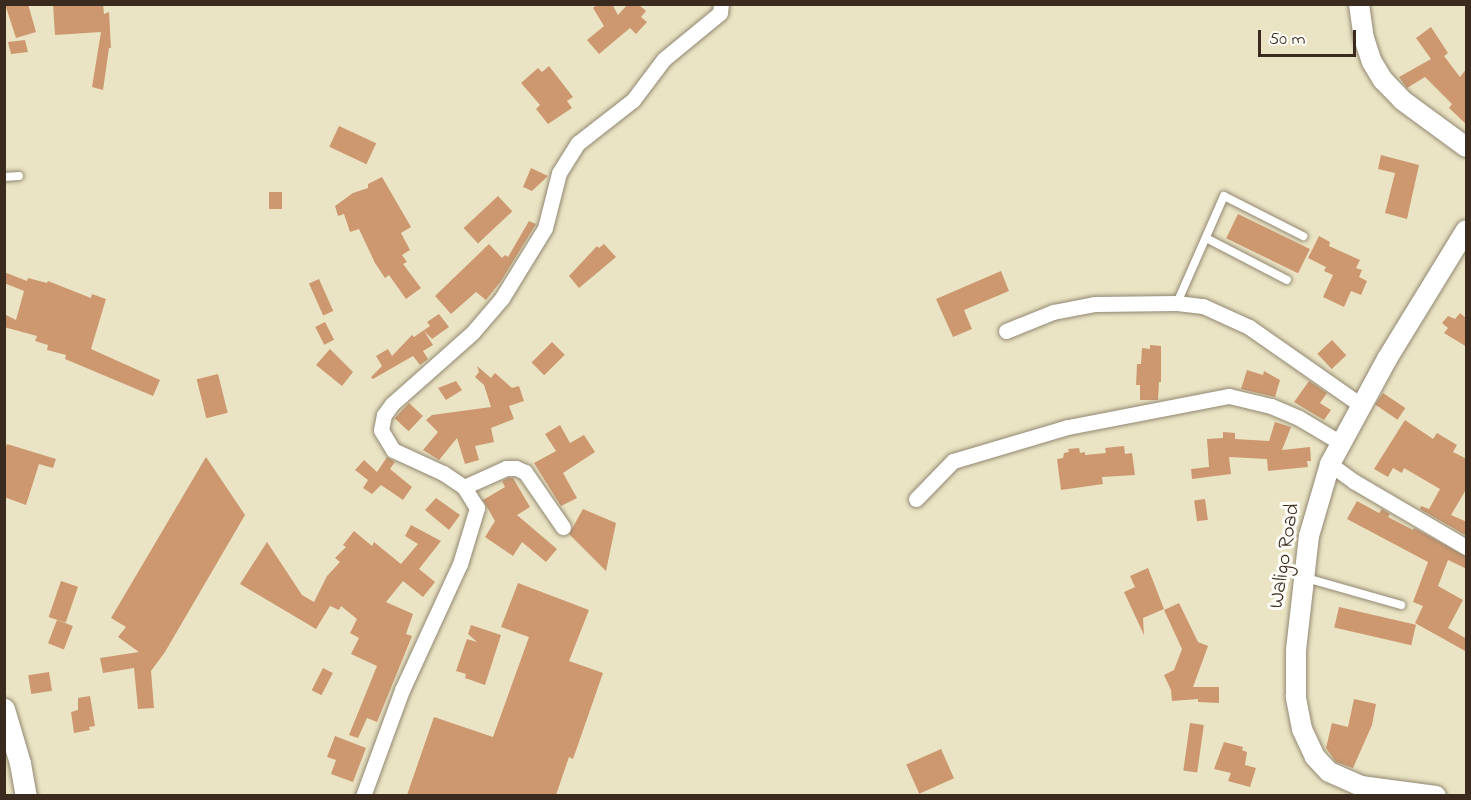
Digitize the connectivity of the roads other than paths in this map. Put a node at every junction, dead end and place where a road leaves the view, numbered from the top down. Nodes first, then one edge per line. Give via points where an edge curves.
1 (721, 4) edge
2 (1359, 4) edge
3 (1467, 147) edge
4 (19, 176) dead end
5 (4, 177) edge
6 (1467, 230) edge
7 (1303, 236) dead end
8 (1206, 238) junction
9 (1287, 280) dead end
10 (1177, 303) junction
11 (1006, 331) dead end
12 (1361, 405) junction
13 (1341, 443) junction
14 (1330, 464) junction
15 (464, 487) junction
16 (916, 499) dead end
17 (563, 527) dead end
18 (1467, 547) edge
19 (1304, 578) junction
20 (1401, 605) dead end
21 (4, 709) edge
22 (26, 795) edge
23 (363, 795) edge
24 (1437, 795) edge

1 - 15 street via 720,13 664,58 633,100 578,143 559,173 545,228 502,298 473,332 384,415 381,430 393,450
2 - 3 street via 1364,38 1383,80 1402,100
4 - 5 lane
6 - 12 street, Waligo Road
7 - 8 lane via 1224,196
8 - 9 lane
8 - 10 lane
10 - 11 street via 1095,304 1053,312
10 - 12 street via 1203,306 1249,327
12 - 13 street, Waligo Road
13 - 14 street, Waligo Road
13 - 16 street via 1271,405 1229,396 1068,427 953,461
14 - 18 street
14 - 19 street, Waligo Road via 1309,536
15 - 17 street via 506,468 516,468 525,472
15 - 23 street via 477,508 460,564 402,690
19 - 20 lane
19 - 24 street, Waligo Road via 1296,650 1296,697 1302,729 1315,757 1352,787
21 - 22 main road

